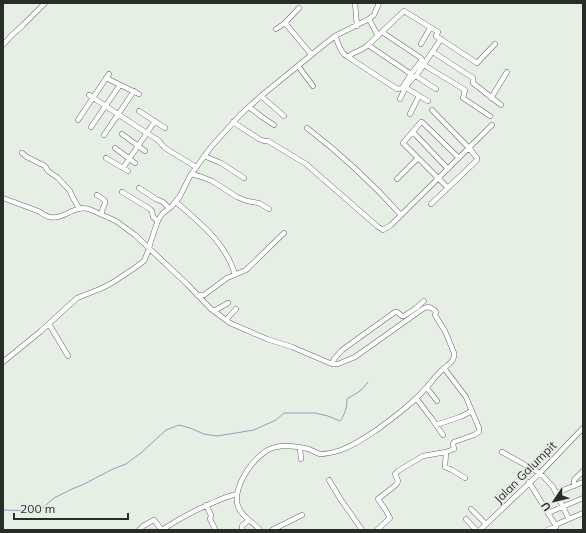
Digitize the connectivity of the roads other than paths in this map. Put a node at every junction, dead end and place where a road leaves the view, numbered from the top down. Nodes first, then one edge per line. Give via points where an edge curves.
1 (46, 3) edge
2 (355, 3) edge
3 (379, 3) edge
4 (299, 8) dead end
5 (369, 19) junction
6 (285, 23) junction
7 (357, 26) junction
8 (430, 28) junction
9 (276, 29) dead end
10 (382, 32) junction
11 (335, 36) junction
12 (378, 36) junction
13 (441, 39) junction
14 (421, 44) dead end
15 (495, 44) dead end
16 (3, 46) edge
17 (368, 46) junction
18 (433, 52) junction
19 (311, 54) junction
20 (348, 57) junction
21 (424, 65) junction
22 (298, 66) junction
23 (507, 72) dead end
24 (414, 75) junction
25 (120, 84) junction
26 (313, 86) dead end
27 (406, 88) junction
28 (436, 89) dead end
29 (91, 96) junction
30 (261, 96) junction
31 (419, 96) junction
32 (491, 98) junction
33 (400, 99) dead end
34 (428, 101) dead end
35 (501, 105) dead end
36 (105, 106) junction
37 (249, 107) junction
38 (432, 110) dead end
39 (139, 111) dead end
40 (410, 114) dead end
41 (118, 115) junction
42 (284, 116) dead end
43 (490, 116) dead end
44 (78, 120) dead end
45 (155, 121) junction
46 (233, 122) junction
47 (274, 125) dead end
48 (492, 125) dead end
49 (91, 127) dead end
50 (165, 128) dead end
51 (307, 128) dead end
52 (412, 132) junction
53 (146, 133) junction
54 (122, 134) dead end
55 (104, 135) dead end
56 (138, 146) junction
57 (115, 148) dead end
58 (469, 148) junction
59 (145, 151) dead end
60 (22, 153) dead end
61 (204, 156) junction
62 (106, 158) dead end
63 (130, 158) junction
64 (418, 158) junction
65 (459, 158) junction
66 (135, 162) dead end
67 (196, 167) junction
68 (123, 168) junction
69 (448, 169) junction
70 (128, 171) dead end
71 (192, 174) junction
72 (244, 178) dead end
73 (397, 179) dead end
74 (438, 179) junction
75 (140, 188) dead end
76 (448, 188) junction
77 (122, 192) dead end
78 (97, 195) dead end
79 (3, 198) edge
80 (176, 202) junction
81 (431, 204) dead end
82 (79, 208) junction
83 (169, 208) junction
84 (269, 209) dead end
85 (102, 212) junction
86 (401, 215) junction
87 (158, 221) junction
88 (284, 233) dead end
89 (150, 246) junction
90 (235, 274) junction
91 (198, 295) junction
92 (424, 301) dead end
93 (228, 303) dead end
94 (236, 309) dead end
95 (216, 310) junction
96 (227, 319) junction
97 (48, 324) junction
98 (68, 356) dead end
99 (333, 361) junction
100 (3, 362) edge
101 (445, 369) junction
102 (428, 390) junction
103 (418, 400) junction
104 (437, 401) dead end
105 (472, 411) junction
106 (436, 425) junction
107 (583, 428) edge
108 (442, 435) dead end
109 (300, 449) junction
110 (446, 452) junction
111 (502, 452) dead end
112 (300, 459) dead end
113 (583, 471) edge
114 (540, 472) junction
115 (465, 478) dead end
116 (329, 480) dead end
117 (529, 482) junction
118 (583, 482) edge
119 (574, 486) junction
120 (556, 493) junction
121 (237, 494) junction
122 (583, 498) edge
123 (206, 505) junction
124 (562, 506) junction
125 (471, 509) dead end
126 (548, 513) junction
127 (583, 513) edge
128 (302, 515) dead end
129 (466, 519) dead end
130 (569, 519) junction
131 (249, 520) junction
132 (486, 524) junction
133 (555, 526) junction
134 (145, 528) edge
135 (139, 530) edge
136 (215, 530) edge
137 (242, 530) edge
138 (260, 530) edge
139 (272, 530) edge
140 (362, 530) edge
141 (377, 530) edge
142 (476, 530) edge
143 (480, 530) edge
144 (547, 530) edge

1 - 16 street
2 - 7 street
3 - 5 street via 374,15
4 - 6 street
5 - 7 street
5 - 12 street
6 - 9 street
6 - 19 street
7 - 11 street
8 - 10 street via 404,11
8 - 13 street via 438,32 436,36
8 - 14 street
10 - 12 street
10 - 24 street via 421,58
11 - 19 street
11 - 20 street via 342,53
12 - 17 street
13 - 15 street via 477,63
13 - 18 street
17 - 20 street
17 - 24 street
18 - 21 street
18 - 32 street via 472,78 473,83
19 - 22 street
20 - 24 street via 398,89
21 - 24 street
21 - 43 street via 465,90 463,98
22 - 26 street
22 - 30 street
23 - 32 street
24 - 27 street
24 - 28 street
25 - 29 street via 108,76
25 - 36 street
25 - 41 street via 136,92
27 - 31 street
27 - 33 street
29 - 36 street
29 - 44 street
30 - 37 street
30 - 42 street
31 - 34 street
31 - 40 street
32 - 35 street
36 - 41 street
36 - 49 street
37 - 46 street
37 - 47 street
38 - 58 street
39 - 45 street
41 - 53 street
41 - 55 street
45 - 50 street
45 - 53 street
46 - 61 street
46 - 86 street via 306,164 382,230
48 - 58 street
51 - 86 street via 350,164
52 - 64 street via 403,143
52 - 65 street via 422,122
52 - 69 street
53 - 56 street
53 - 67 street
54 - 56 street
56 - 59 street
56 - 63 street
57 - 63 street
58 - 65 street
58 - 76 street via 477,156 476,160
60 - 82 street via 45,166 58,178 70,191
61 - 67 street
61 - 72 street
62 - 68 street
63 - 66 street
63 - 68 street
64 - 73 street
64 - 74 street
65 - 69 street
67 - 71 street
68 - 70 street
69 - 74 street
71 - 80 street
71 - 84 street via 212,181 237,197 260,203
74 - 76 street
74 - 86 street
75 - 83 street
76 - 81 street
77 - 87 street via 150,209
78 - 85 street via 106,202
79 - 82 street via 50,217
80 - 83 street
80 - 90 street via 216,240 229,257
82 - 85 street
83 - 87 street
85 - 89 street
87 - 89 street
88 - 90 street via 246,270
89 - 91 street
89 - 97 street via 139,266 112,283 77,298
90 - 91 street via 204,295
91 - 95 street
92 - 99 street via 404,316 395,312 342,350
93 - 95 street
94 - 96 street
95 - 96 street
96 - 99 street via 230,323 267,339
97 - 98 street
97 - 100 street
99 - 101 street via 338,364 354,357 424,308 430,307 445,331 454,356
101 - 102 street
101 - 105 street via 464,394
102 - 103 street
102 - 104 street
103 - 106 street
103 - 109 street via 355,444 341,450 322,454
105 - 106 street
105 - 110 street via 479,432 454,442 454,449
106 - 108 street
107 - 114 street, Jalan Galumpit
109 - 112 street
109 - 121 street via 276,446 261,454 246,472
110 - 115 street via 445,467
110 - 141 street via 423,456 395,474 398,483 378,499 390,518
111 - 114 street
113 - 119 street via 574,480
114 - 117 street, Jalan Galumpit
114 - 120 street
116 - 140 street
117 - 126 street
117 - 132 street, Jalan Galumpit
118 - 119 street
119 - 120 street
120 - 124 street
121 - 123 street
121 - 131 street via 238,506
122 - 124 street
123 - 134 street via 161,530 154,520
123 - 136 street
124 - 126 street
124 - 130 street
125 - 132 street
126 - 133 street
127 - 130 street
128 - 139 street
129 - 142 street
130 - 133 street
131 - 137 street via 242,526
131 - 138 street
132 - 143 street, Jalan Galumpit
133 - 144 street
134 - 135 street

